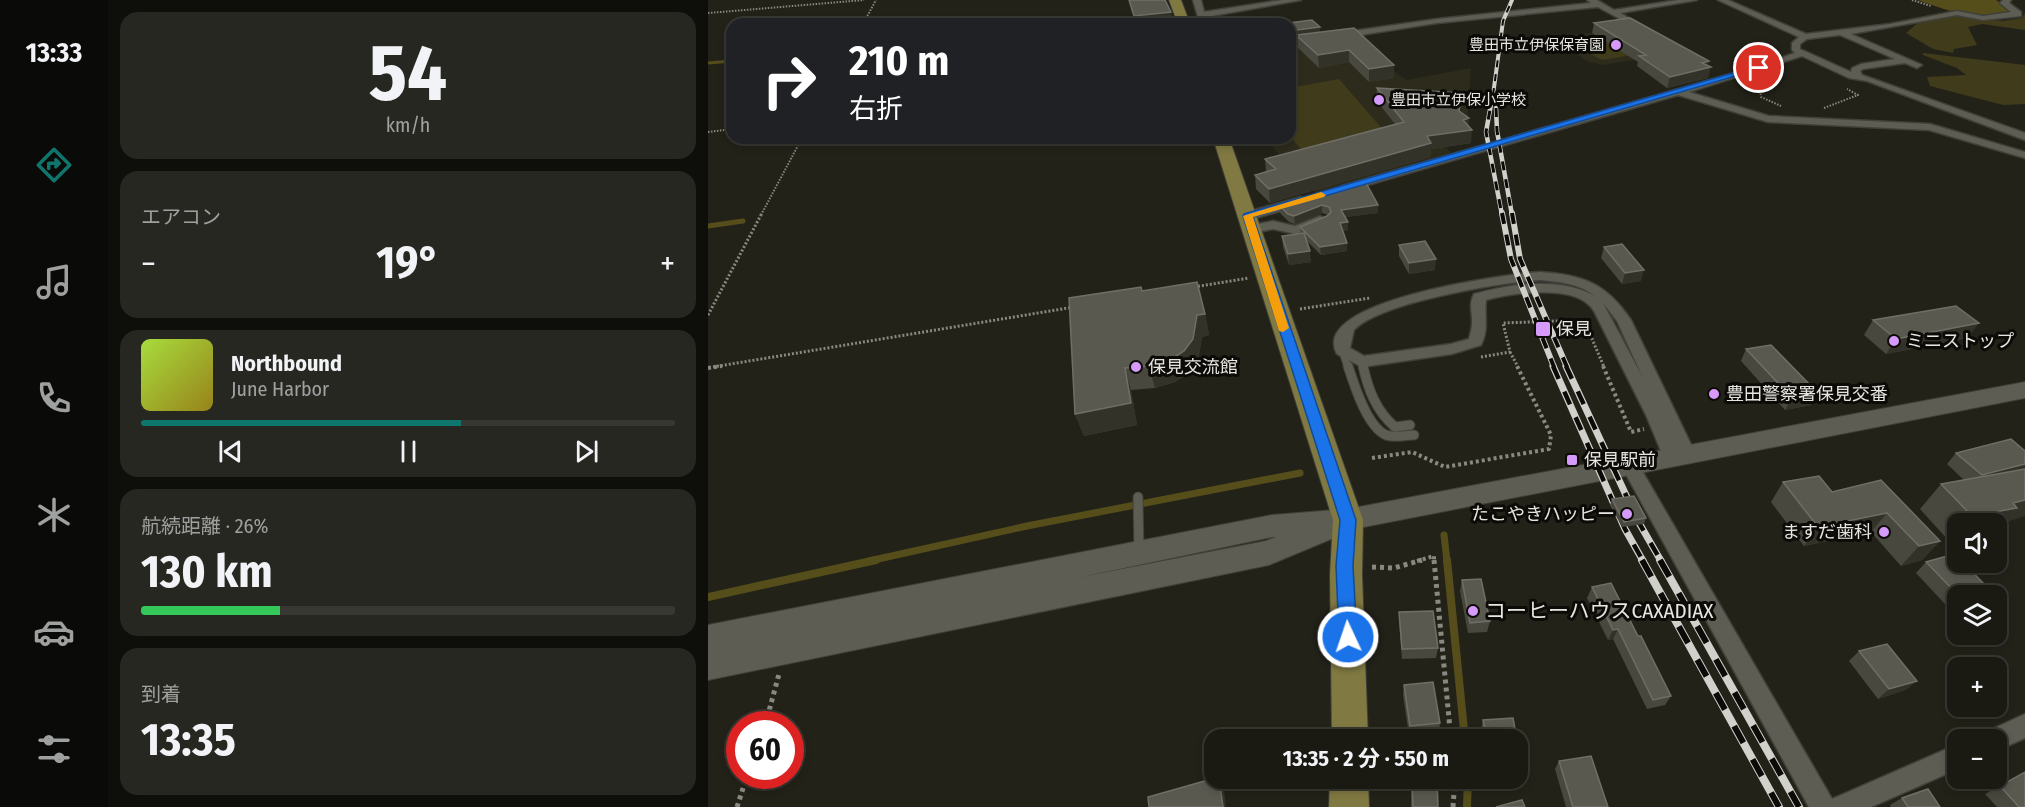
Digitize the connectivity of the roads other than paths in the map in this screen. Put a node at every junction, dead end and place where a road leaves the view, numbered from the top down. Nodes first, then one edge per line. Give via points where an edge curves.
1 (1175, 0) edge
2 (1197, 0) edge
3 (1298, 0) edge
4 (1693, 0) edge
5 (1722, 0) edge
6 (2007, 0) edge
7 (1595, 2) edge
8 (1529, 3) dead end
9 (1549, 8) junction
10 (1613, 12) junction
11 (1182, 18) edge
12 (1202, 18) edge
13 (1212, 18) edge
14 (1843, 32) junction
15 (1654, 36) edge
16 (1805, 37) junction
17 (1296, 42) edge
18 (1802, 53) junction
19 (1906, 60) junction
20 (1917, 65) dead end
21 (1715, 72) dead end
22 (1727, 77) junction
23 (1857, 77) junction
24 (1678, 92) junction
25 (2025, 137) edge
26 (1223, 144) edge
27 (2025, 155) edge
28 (1332, 192) edge
29 (1309, 198) edge
30 (1323, 219) edge
31 (1250, 222) junction
32 (1342, 350) junction
33 (1362, 362) junction
34 (2025, 390) edge
35 (1410, 425) dead end
36 (1414, 435) dead end
37 (1679, 456) junction
38 (1631, 468) junction
39 (1138, 497) dead end
40 (1348, 520) junction
41 (1139, 553) junction
42 (708, 640) edge
43 (708, 665) edge
44 (2025, 726) edge
45 (1350, 729) edge
46 (2007, 734) edge
47 (1947, 761) edge
48 (1349, 789) edge
49 (1349, 807) edge
50 (1823, 807) edge
51 (1842, 807) edge

1 - 11 main road
2 - 12 street
3 - 13 street
4 - 10 street
5 - 16 street
6 - 14 street via 2004,3 2018,14 1983,18 1957,13
7 - 9 street
7 - 10 street
8 - 9 street
9 - 17 street
10 - 15 street
14 - 16 street
14 - 19 street
16 - 18 street via 1796,43 1796,50
18 - 22 street
18 - 23 street
19 - 20 street
19 - 23 street via 1861,67 1855,70
21 - 22 street
22 - 24 street
23 - 25 street
24 - 27 street via 1768,118 1930,127
24 - 28 street
26 - 31 main road
29 - 31 street
30 - 31 street via 1296,230
31 - 40 main road
32 - 33 street
32 - 36 lane via 1377,430 1388,436
32 - 37 street via 1342,336 1352,322 1486,280 1551,276 1588,284 1609,300 1624,320
33 - 35 lane via 1368,385 1388,422 1395,427
33 - 37 street via 1476,342 1479,297 1497,291 1580,293 1595,302 1604,316
34 - 37 street
37 - 38 street
38 - 40 street
38 - 50 street
39 - 41 lane
40 - 41 street via 1272,526
40 - 43 street via 1269,553
40 - 45 main road via 1344,566
41 - 42 street
44 - 46 street
47 - 51 street
48 - 49 main road

